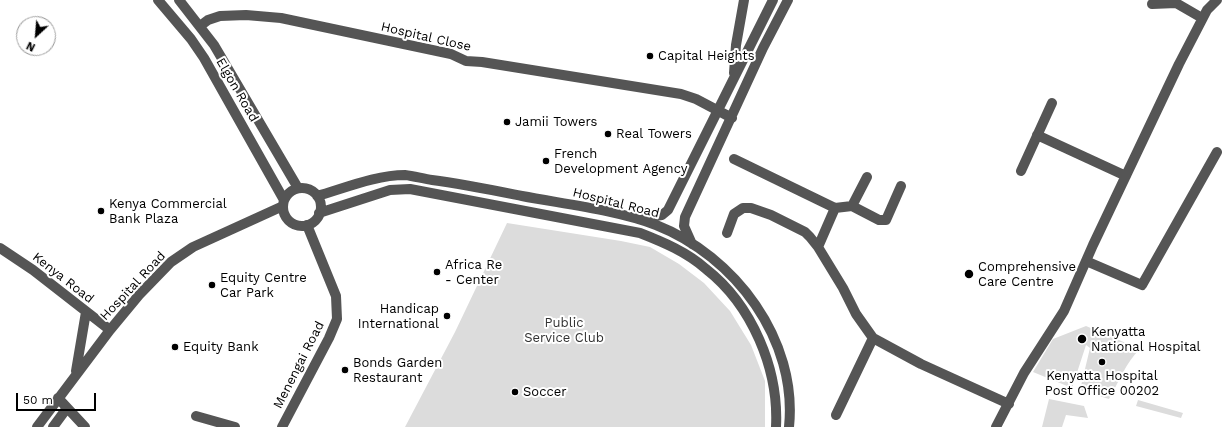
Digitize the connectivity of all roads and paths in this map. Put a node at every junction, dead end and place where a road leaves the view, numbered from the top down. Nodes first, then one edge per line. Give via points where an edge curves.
1 (158, 0) edge
2 (179, 0) edge
3 (744, 0) edge
4 (773, 0) edge
5 (788, 0) edge
6 (1217, 0) edge
7 (1152, 4) dead end
8 (1202, 18) junction
9 (200, 26) junction
10 (733, 77) junction
11 (1052, 103) dead end
12 (717, 110) junction
13 (732, 118) junction
14 (1037, 135) junction
15 (1217, 152) dead end
16 (734, 159) dead end
17 (1021, 171) dead end
18 (1126, 176) junction
19 (867, 177) dead end
20 (901, 186) dead end
21 (298, 188) junction
22 (317, 196) junction
23 (284, 203) junction
24 (852, 206) junction
25 (835, 208) junction
26 (319, 213) junction
27 (633, 218) junction
28 (307, 225) junction
29 (728, 233) dead end
30 (692, 244) junction
31 (818, 247) junction
32 (0, 248) edge
33 (1086, 260) junction
34 (86, 312) junction
35 (110, 330) junction
36 (873, 338) junction
37 (75, 375) junction
38 (58, 398) junction
39 (1009, 404) junction
40 (67, 408) junction
41 (836, 415) dead end
42 (196, 416) dead end
43 (37, 427) edge
44 (53, 427) edge
45 (85, 427) edge
46 (235, 427) edge
47 (282, 427) edge
48 (776, 427) edge
49 (789, 427) edge
50 (996, 427) edge

1 - 23 street, Elgon Road via 204,58
2 - 9 street, Elgon Road
3 - 10 street
4 - 10 street
5 - 13 street via 763,48
6 - 8 street
7 - 8 street via 1176,3
8 - 18 street
9 - 12 street, Hospital Close via 220,16 281,18 451,54 466,61 681,94
9 - 21 street, Elgon Road
10 - 12 street
11 - 14 street
12 - 13 street, Hospital Close
12 - 27 street via 668,210 652,218
13 - 30 street via 685,217 684,226
14 - 17 street
14 - 18 street
15 - 33 street via 1142,285
16 - 25 street
18 - 33 street
19 - 24 street
20 - 24 street via 886,220 879,220
21 - 22 street via 307,189
21 - 23 street via 291,191
22 - 26 street
22 - 27 street, Hospital Road via 374,180 405,176 457,183
23 - 28 street via 286,217 290,222
23 - 35 street, Hospital Road via 182,253 153,279
24 - 25 street
25 - 31 street
26 - 28 street via 315,220
26 - 48 street, Hospital Road via 390,190 410,189 640,233 664,242 706,268 742,308 758,336 767,360 775,395
27 - 30 street, Hospital Road via 657,226
28 - 47 street, Menengai Road via 336,296 337,319
29 - 31 street via 738,209 751,208 805,232
30 - 49 street, Hospital Road via 710,255 736,280 754,303 773,335 786,377 790,403
31 - 36 street via 856,314
32 - 34 street, Kenya Road via 33,270
33 - 39 street via 1064,311 1024,373
34 - 35 street, Kenya Road
34 - 37 street
35 - 37 street, Hospital Road
36 - 39 street via 921,364
36 - 41 street
37 - 38 street, Hospital Road
38 - 40 street
38 - 43 street, Hospital Road
39 - 50 street
40 - 44 street
40 - 45 street
42 - 46 street

